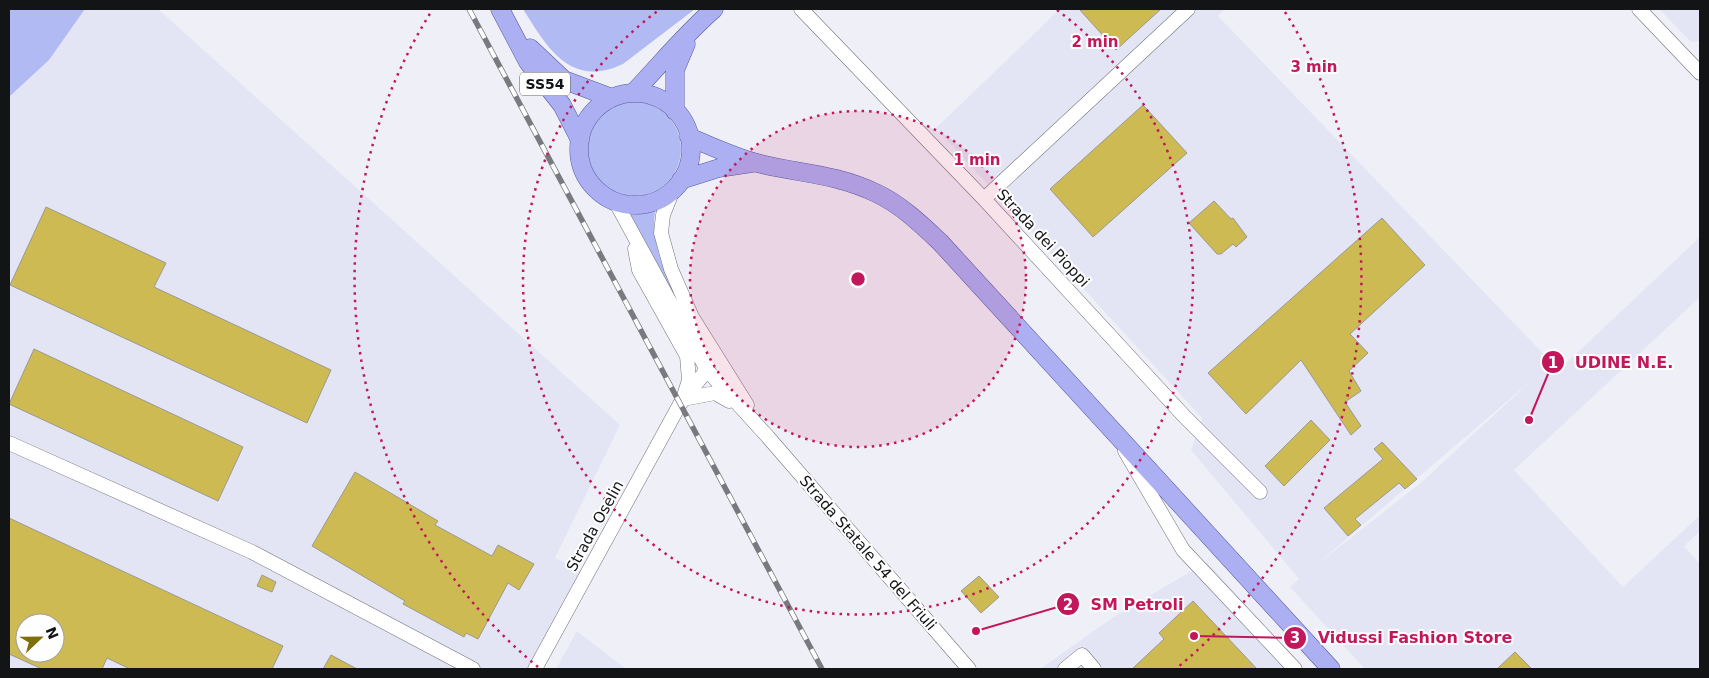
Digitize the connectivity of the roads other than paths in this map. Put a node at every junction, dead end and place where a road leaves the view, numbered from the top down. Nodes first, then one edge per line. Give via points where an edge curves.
1 (500, 9) edge
2 (715, 9) edge
3 (800, 9) edge
4 (1188, 9) edge
5 (1639, 9) edge
6 (510, 28) junction
7 (1700, 73) edge
8 (633, 94) junction
9 (612, 98) junction
10 (675, 111) junction
11 (689, 137) junction
12 (580, 140) junction
13 (758, 163) junction
14 (677, 185) junction
15 (984, 199) junction
16 (614, 201) junction
17 (632, 233) junction
18 (701, 333) junction
19 (706, 370) junction
20 (684, 398) junction
21 (768, 436) junction
22 (1115, 436) junction
23 (9, 443) edge
24 (1260, 492) dead end
25 (473, 669) edge
26 (535, 669) edge
27 (969, 669) edge
28 (1065, 669) edge
29 (1094, 669) edge
30 (1294, 669) edge
31 (1330, 669) edge

1 - 6 main road, Strada Statale 54 del Friuli / SS54
2 - 8 main road via 684,36
2 - 10 main road via 686,44 679,58 675,70
3 - 15 street, Strada dei Pioppi
4 - 15 street
5 - 7 street
6 - 9 main road, Strada Statale 54 del Friuli / SS54 via 564,80
6 - 12 main road, Strada Statale 54 del Friuli / SS54 via 528,62 562,105
8 - 9 main road, Strada Statale 54 del Friuli / SS54
8 - 10 main road, Strada Statale 54 del Friuli / SS54 via 654,97
9 - 12 main road, Strada Statale 54 del Friuli / SS54 via 592,113
10 - 11 main road, Strada Statale 54 del Friuli / SS54
11 - 13 main road
11 - 14 main road, Strada Statale 54 del Friuli / SS54 via 690,156
12 - 16 main road, Strada Statale 54 del Friuli / SS54 via 581,164 587,179 595,189
13 - 14 main road via 719,168
13 - 22 main road via 832,176 852,183 878,194 918,222 940,242
14 - 16 main road, Strada Statale 54 del Friuli / SS54 via 659,199 643,204
14 - 18 street, Strada Statale 54 del Friuli / SS54 via 663,215 661,233 681,296
15 - 24 street, Strada dei Pioppi via 1184,416
16 - 17 street, Strada Statale 54 del Friuli / SS54
17 - 19 street, Strada Statale 54 del Friuli / SS54
17 - 20 street, Strada Statale 54 del Friuli / SS54 via 639,270 687,356 689,380
18 - 19 street via 708,358
18 - 21 street, Strada Statale 54 del Friuli / SS54
19 - 20 street
19 - 21 street, Strada Statale 54 del Friuli / SS54
20 - 21 street, Strada Statale 54 del Friuli via 706,393 722,395
20 - 26 street, Strada Oselin
21 - 27 street, Strada Statale 54 del Friuli / SS54
22 - 30 street via 1183,550
22 - 31 main road
23 - 25 street via 252,552
28 - 29 street via 1082,655

